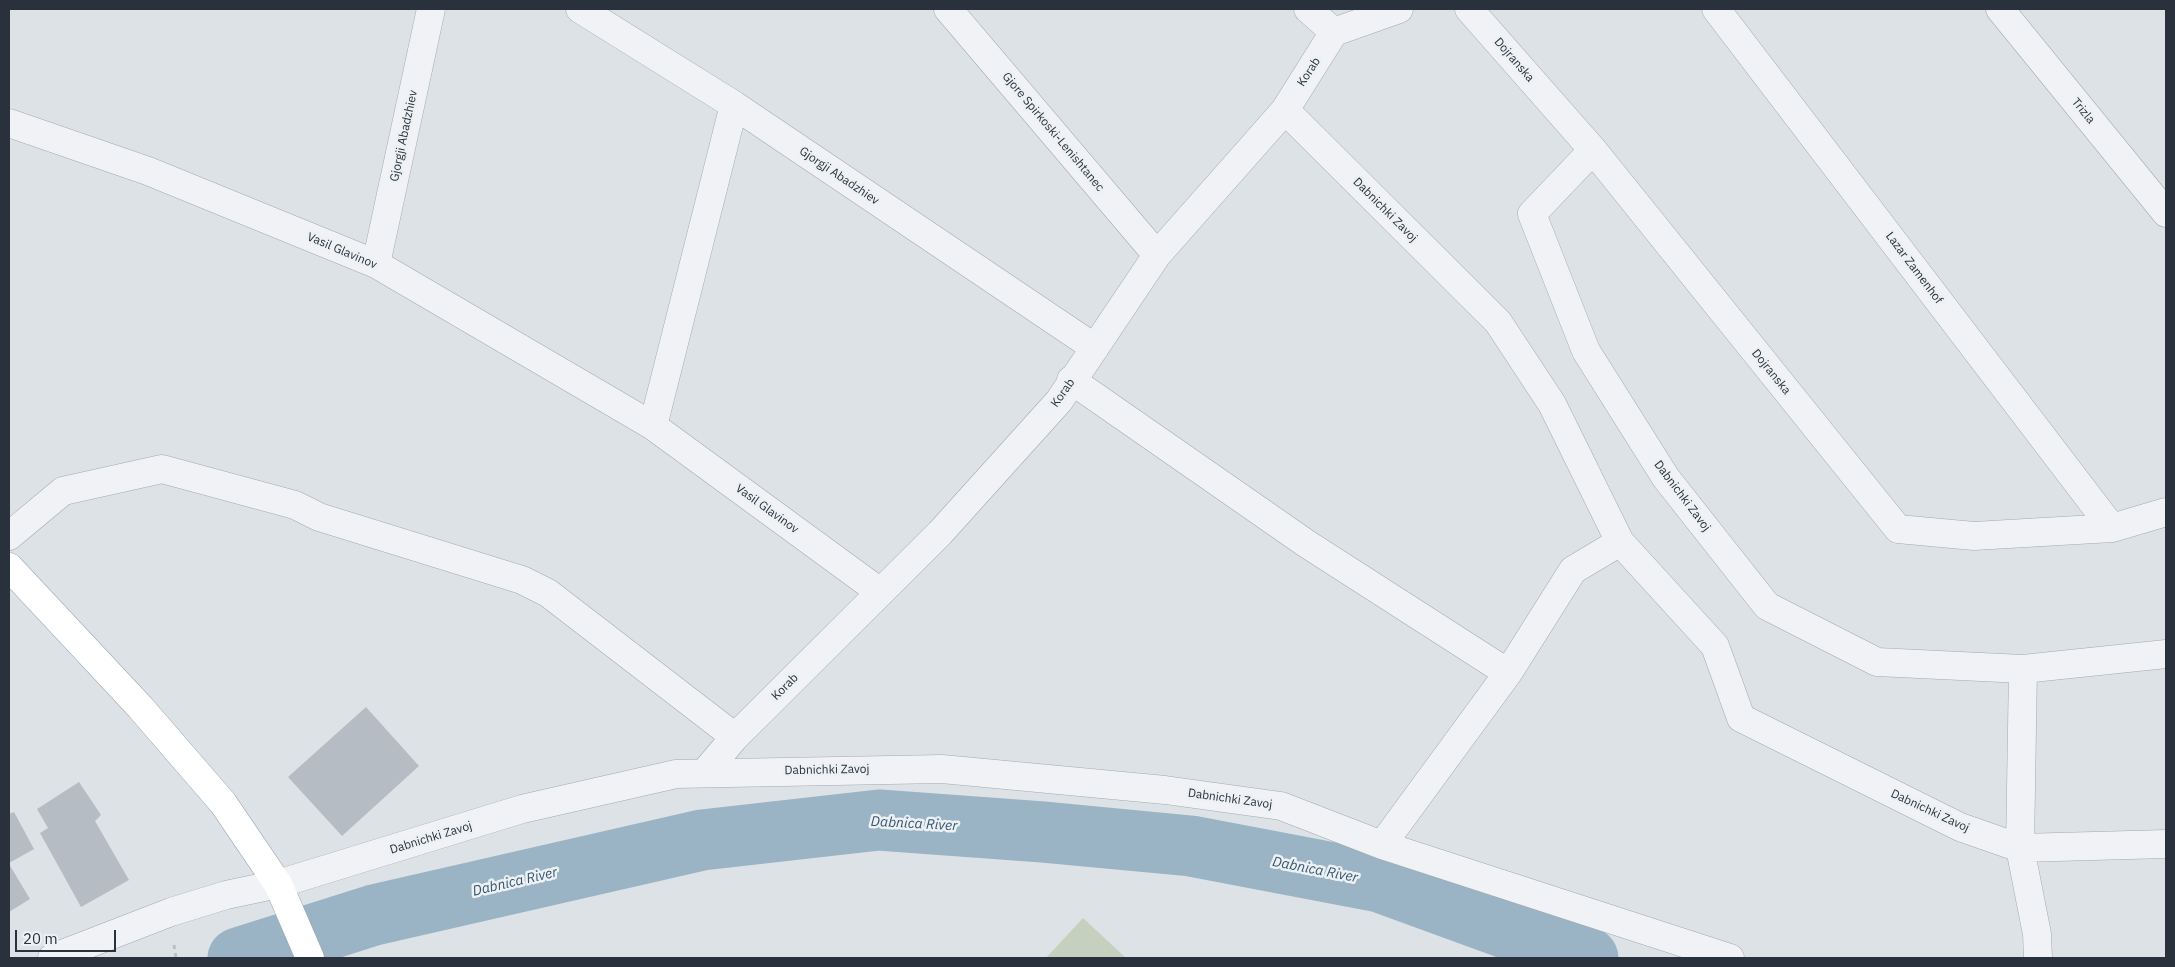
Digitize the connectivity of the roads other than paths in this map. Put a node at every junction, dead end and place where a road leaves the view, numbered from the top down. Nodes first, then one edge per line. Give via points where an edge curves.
1 (431, 9) edge
2 (580, 9) edge
3 (948, 9) edge
4 (1308, 9) edge
5 (1399, 9) edge
6 (1469, 9) edge
7 (1716, 9) edge
8 (2000, 9) edge
9 (1334, 32) junction
10 (734, 105) junction
11 (1285, 110) junction
12 (9, 123) edge
13 (1593, 150) junction
14 (2166, 213) edge
15 (1157, 254) junction
16 (376, 264) junction
17 (1095, 348) junction
18 (1071, 380) junction
19 (653, 426) junction
20 (2166, 512) edge
21 (2112, 528) junction
22 (9, 536) edge
23 (1620, 542) junction
24 (9, 567) edge
25 (880, 592) junction
26 (2166, 654) edge
27 (2023, 669) junction
28 (1508, 673) junction
29 (735, 736) junction
30 (705, 772) junction
31 (2166, 844) edge
32 (1382, 845) junction
33 (2020, 848) junction
34 (278, 884) junction
35 (52, 958) edge
36 (310, 958) edge
37 (1730, 958) edge
38 (2038, 958) edge

1 - 16 street, Gjorgji Abadzhiev
2 - 10 street, Gjorgji Abadzhiev
3 - 15 street, Gjore Spirkoski-Lenishtanec
4 - 9 street
5 - 9 street
6 - 13 street, Dojranska
7 - 21 street, Lazar Zamenhof
8 - 14 street, Trizla
9 - 11 street, Korab
10 - 17 street, Gjorgji Abadzhiev
10 - 19 street
11 - 15 street, Korab
11 - 23 street, Dabnichki Zavoj via 1498,322 1552,404
12 - 16 street, Vasil Glavinov via 148,171
13 - 21 street, Dojranska via 1898,529 1974,536
13 - 27 street, Dabnichki Zavoj via 1532,214 1586,351 1666,478 1768,606 1877,662
15 - 17 street, Korab
16 - 19 street, Vasil Glavinov
17 - 18 street, Korab
18 - 25 street, Korab via 1059,401 985,484
18 - 28 street via 1307,544
19 - 25 street, Vasil Glavinov
20 - 21 street, Dojranska
22 - 29 street via 63,491 162,469 295,506 522,580 548,593
23 - 28 street via 1573,570
23 - 33 street, Dabnichki Zavoj via 1715,646 1741,718 1960,827
24 - 34 main road via 140,707 223,803
25 - 29 street, Korab
26 - 27 street, Dabnichki Zavoj
27 - 33 street
28 - 32 street
29 - 30 street, Korab
30 - 32 street, Dabnichki Zavoj via 942,769 1165,790 1281,806
30 - 34 street, Dabnichki Zavoj via 676,774 522,809
31 - 33 street, Dabnichki Zavoj
32 - 37 street, Dabnichki Zavoj
33 - 38 street via 2037,934
34 - 35 street, Dabnichki Zavoj via 226,895 171,912
34 - 36 main road

